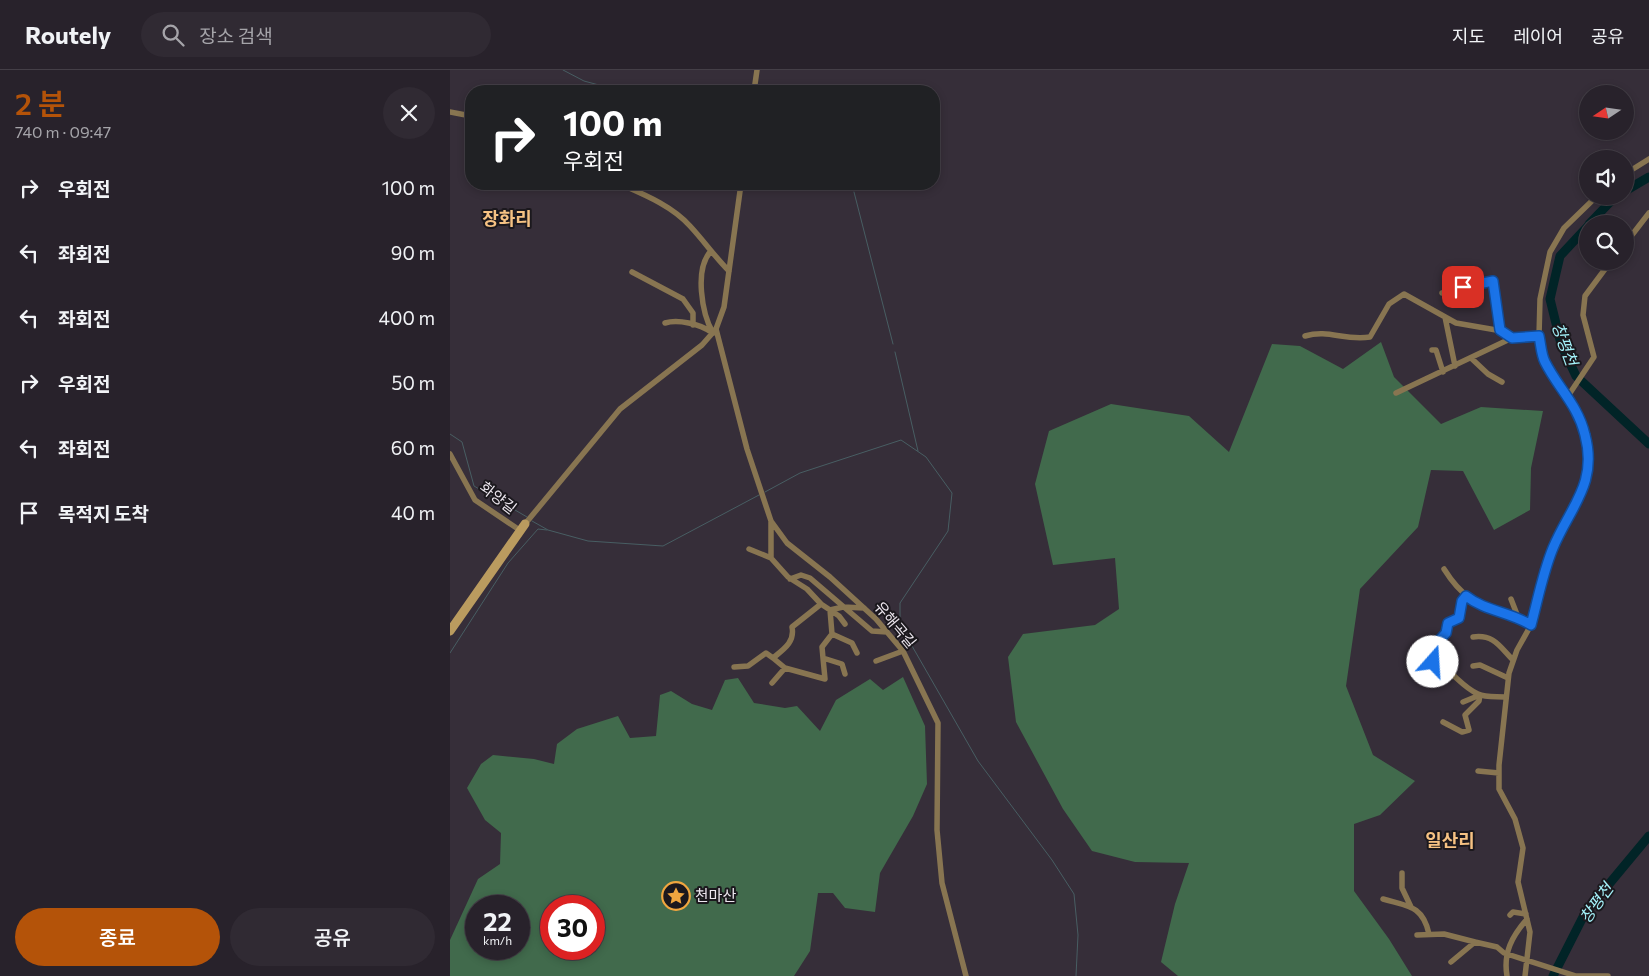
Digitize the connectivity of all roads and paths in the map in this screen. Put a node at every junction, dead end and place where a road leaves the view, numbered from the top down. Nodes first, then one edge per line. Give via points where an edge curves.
1 (757, 70) edge
2 (755, 85) edge
3 (450, 112) edge
4 (465, 115) edge
5 (1649, 159) edge
6 (1634, 168) edge
7 (634, 190) edge
8 (740, 190) edge
9 (1588, 205) edge
10 (1649, 212) edge
11 (1634, 232) edge
12 (711, 251) junction
13 (1604, 270) edge
14 (729, 271) junction
15 (632, 272) dead end
16 (1442, 293) dead end
17 (1445, 317) junction
18 (665, 323) dead end
19 (693, 325) junction
20 (1500, 330) junction
21 (715, 331) junction
22 (1305, 336) dead end
23 (1539, 336) junction
24 (1512, 338) junction
25 (1432, 350) dead end
26 (1471, 358) junction
27 (1455, 366) junction
28 (1443, 372) junction
29 (1502, 382) dead end
30 (1396, 393) dead end
31 (1568, 396) junction
32 (450, 454) edge
33 (771, 522) junction
34 (523, 528) junction
35 (749, 548) dead end
36 (771, 558) junction
37 (1444, 569) dead end
38 (790, 579) junction
39 (1466, 596) junction
40 (1511, 599) dead end
41 (821, 604) junction
42 (847, 608) junction
43 (864, 608) junction
44 (830, 610) junction
45 (1518, 617) junction
46 (845, 624) dead end
47 (1531, 625) junction
48 (451, 627) edge
49 (887, 632) junction
50 (832, 634) junction
51 (1472, 638) dead end
52 (1445, 647) dead end
53 (903, 651) junction
54 (857, 653) dead end
55 (773, 658) junction
56 (823, 658) junction
57 (1513, 660) junction
58 (876, 661) dead end
59 (1443, 665) junction
60 (1473, 666) dead end
61 (734, 667) dead end
62 (785, 668) junction
63 (845, 674) dead end
64 (1508, 678) junction
65 (772, 683) dead end
66 (1480, 695) junction
67 (1506, 697) junction
68 (1463, 702) dead end
69 (1443, 722) dead end
70 (1478, 771) dead end
71 (1499, 773) junction
72 (1402, 873) dead end
73 (1383, 899) dead end
74 (1411, 907) junction
75 (1510, 915) dead end
76 (1526, 916) junction
77 (1429, 934) junction
78 (1417, 935) dead end
79 (1475, 942) junction
80 (1506, 954) junction
81 (1526, 960) junction
82 (1451, 962) dead end
83 (966, 976) edge
84 (1507, 976) edge
85 (1525, 976) edge
86 (1576, 976) edge
87 (1608, 976) edge

1 - 2 street
3 - 4 street
5 - 6 street
7 - 12 street via 674,212
8 - 14 street
9 - 23 street via 1564,228 1550,252 1540,299
10 - 11 street
12 - 14 street
12 - 21 street, 유해곡길 via 702,268 702,295 704,311
13 - 31 street via 1585,296 1583,315 1594,358
14 - 21 street via 724,307
15 - 19 street via 683,300 693,313
16 - 20 street via 1493,281
17 - 20 street via 1463,325
17 - 22 street via 1404,294 1389,304 1370,337 1346,339 1320,332
17 - 27 street
18 - 19 street via 673,320
19 - 21 street
20 - 24 street
21 - 33 street, 유해곡길 via 756,482
21 - 34 street via 702,345 620,409
23 - 24 street
23 - 31 street via 1544,360
24 - 26 street
25 - 28 street via 1436,350
26 - 27 street
26 - 29 street
27 - 28 street
28 - 30 street
31 - 47 street via 1585,435 1588,467 1581,497 1546,567
32 - 34 street, 화양길 via 475,500
33 - 36 street
33 - 43 street, 유해곡길 via 787,543
34 - 48 street
35 - 36 street
36 - 38 street
37 - 39 street via 1455,587
38 - 41 street via 807,589
38 - 42 street via 801,575 810,578
39 - 45 street via 1486,608
39 - 59 street via 1459,618 1448,623 1446,633 1432,648 1433,662
40 - 45 street
41 - 44 street
41 - 55 street via 792,627 794,635 788,645
42 - 43 street
42 - 44 street
42 - 49 street via 872,631
43 - 49 street, 유해곡길
44 - 46 street
44 - 50 street
45 - 47 street
47 - 57 street
49 - 53 street, 유해곡길
50 - 54 street via 852,643
50 - 56 street via 822,647
51 - 57 street via 1480,636 1496,640
52 - 59 street
53 - 58 street
53 - 83 street, 유해곡길 via 938,723 937,830 942,883
55 - 61 street via 766,653 754,663
55 - 62 street
56 - 62 street via 825,680
56 - 63 street via 842,664
57 - 64 street
59 - 66 street via 1466,687
60 - 64 street via 1480,665
62 - 65 street
64 - 67 street
66 - 67 street
66 - 68 street
66 - 69 street via 1479,701 1465,715 1469,730 1462,732
67 - 71 street
70 - 71 street
71 - 76 street via 1499,789 1521,837 1523,848 1518,882
72 - 74 street via 1402,888
73 - 74 street
74 - 77 street via 1426,922
75 - 76 street via 1512,912
76 - 80 street
76 - 81 street via 1530,932
77 - 78 street
77 - 79 street via 1450,934
79 - 80 street via 1497,947
79 - 82 street
80 - 81 street
80 - 84 street
81 - 85 street
81 - 86 street
86 - 87 street

